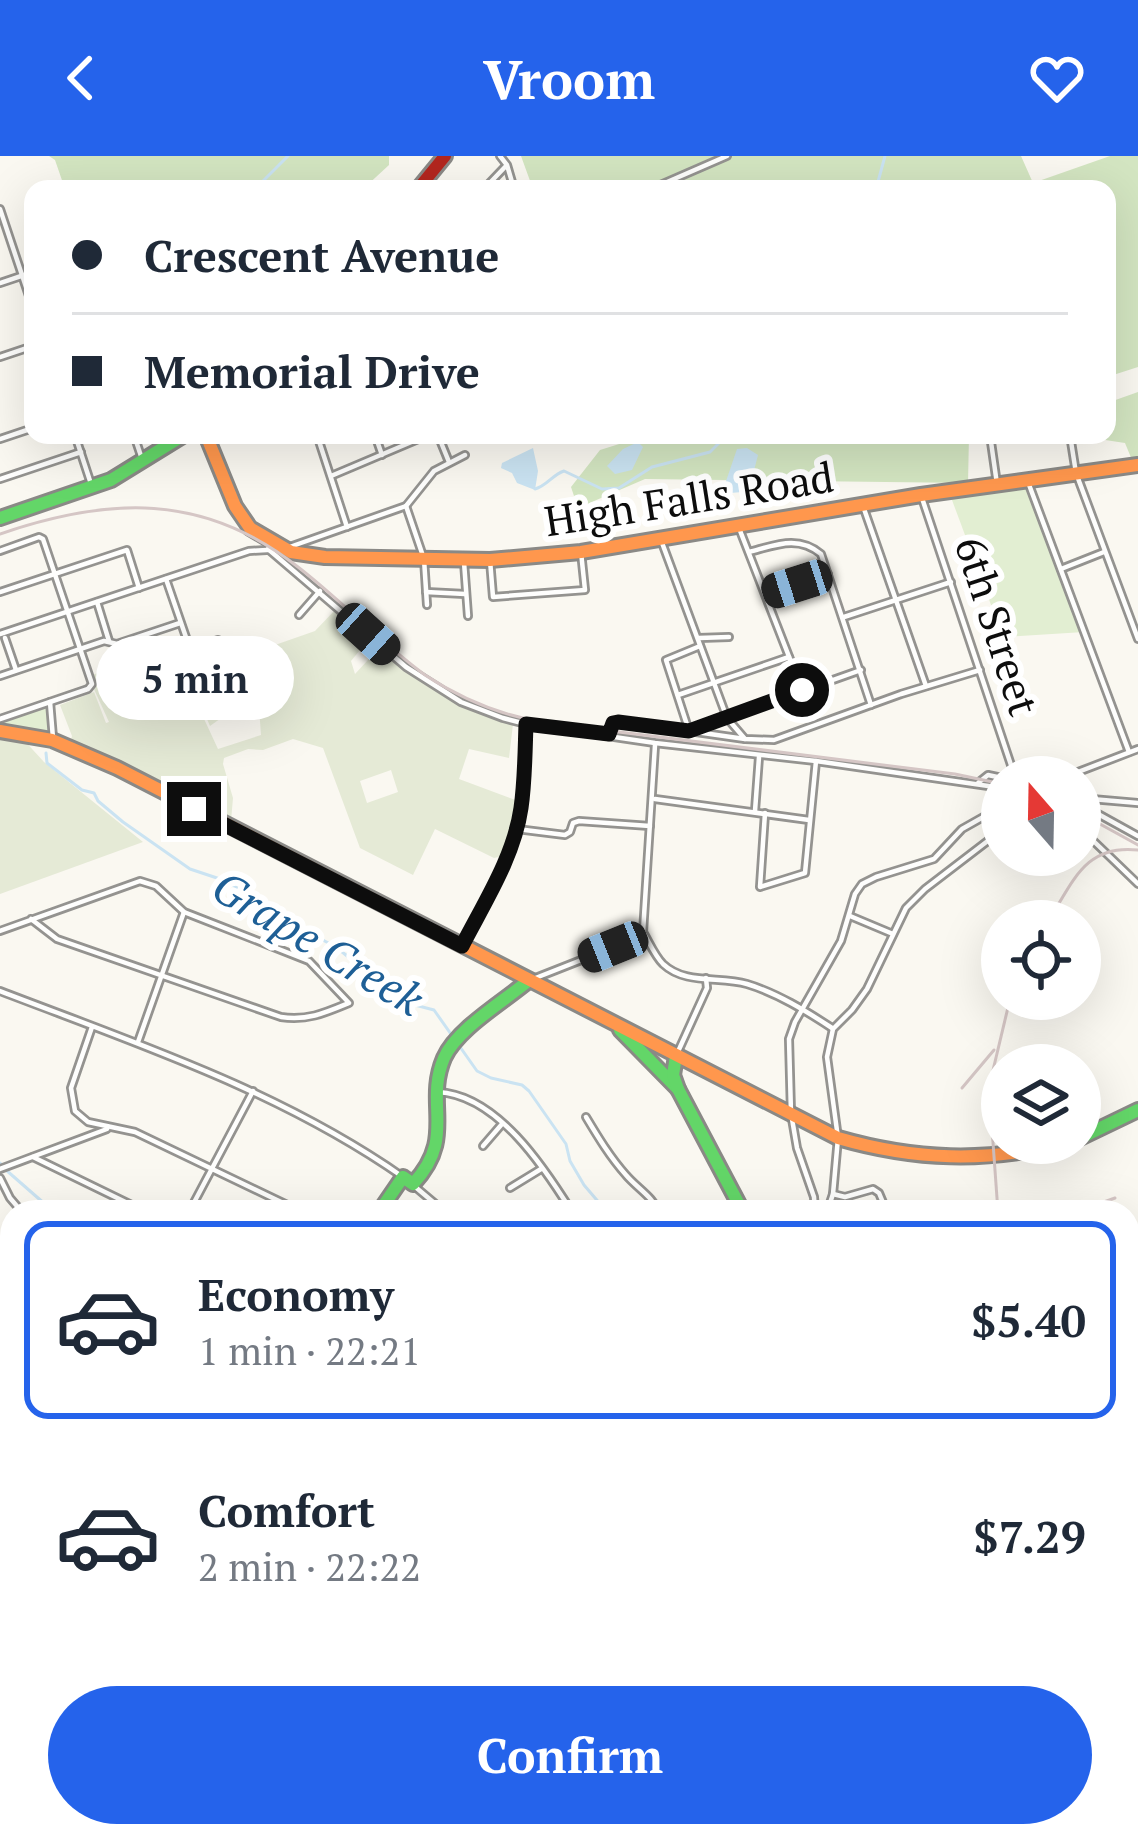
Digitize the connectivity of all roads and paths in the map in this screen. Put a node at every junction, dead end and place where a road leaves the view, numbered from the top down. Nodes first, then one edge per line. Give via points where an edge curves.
1 (445, 156) edge
2 (500, 156) edge
3 (727, 156) edge
4 (507, 165) junction
5 (425, 180) edge
6 (493, 180) edge
7 (511, 180) edge
8 (672, 180) edge
9 (0, 209) edge
10 (22, 276) junction
11 (24, 282) edge
12 (0, 283) edge
13 (79, 444) edge
14 (137, 444) edge
15 (170, 444) edge
16 (210, 444) edge
17 (320, 444) edge
18 (378, 444) edge
19 (407, 444) edge
20 (441, 444) edge
21 (991, 444) edge
22 (1071, 444) edge
23 (81, 452) junction
24 (382, 455) junction
25 (465, 455) dead end
26 (143, 462) junction
27 (448, 462) junction
28 (1138, 465) edge
29 (1076, 473) junction
30 (331, 476) junction
31 (0, 478) edge
32 (1027, 480) junction
33 (997, 484) junction
34 (92, 487) junction
35 (921, 495) junction
36 (406, 506) junction
37 (863, 506) junction
38 (0, 518) edge
39 (347, 527) junction
40 (739, 527) junction
41 (661, 540) junction
42 (284, 549) junction
43 (0, 550) edge
44 (268, 550) junction
45 (581, 552) junction
46 (1104, 552) junction
47 (749, 553) junction
48 (424, 559) junction
49 (464, 560) junction
50 (490, 560) junction
51 (1060, 569) junction
52 (55, 574) junction
53 (829, 574) junction
54 (166, 579) junction
55 (951, 582) junction
56 (139, 588) junction
57 (320, 591) junction
58 (0, 592) edge
59 (426, 592) junction
60 (465, 594) junction
61 (766, 594) junction
62 (895, 599) junction
63 (97, 602) junction
64 (427, 605) dead end
65 (70, 613) junction
66 (299, 616) dead end
67 (468, 616) dead end
68 (844, 617) junction
69 (0, 622) edge
70 (180, 623) junction
71 (3, 635) edge
72 (729, 637) dead end
73 (1138, 638) edge
74 (218, 640) dead end
75 (109, 641) junction
76 (699, 642) junction
77 (81, 649) junction
78 (789, 657) junction
79 (16, 670) junction
80 (861, 670) junction
81 (980, 670) junction
82 (0, 676) edge
83 (714, 683) junction
84 (926, 686) junction
85 (802, 690) junction
86 (678, 695) junction
87 (50, 702) junction
88 (871, 705) junction
89 (727, 718) junction
90 (0, 719) edge
91 (526, 724) junction
92 (0, 731) edge
93 (689, 731) junction
94 (609, 734) junction
95 (746, 739) junction
96 (52, 740) junction
97 (655, 743) junction
98 (1138, 749) edge
99 (1129, 752) junction
100 (759, 756) junction
101 (1008, 756) edge
102 (816, 761) junction
103 (1101, 763) edge
104 (981, 781) edge
105 (978, 783) junction
106 (981, 784) edge
107 (652, 799) junction
108 (1101, 802) edge
109 (1138, 803) edge
110 (755, 811) junction
111 (765, 813) junction
112 (1101, 814) edge
113 (981, 818) edge
114 (809, 820) junction
115 (650, 826) junction
116 (517, 829) junction
117 (1138, 836) edge
118 (981, 846) edge
119 (1101, 848) edge
120 (1138, 884) edge
121 (51, 912) junction
122 (184, 912) junction
123 (850, 916) junction
124 (199, 917) junction
125 (31, 920) junction
126 (180, 926) junction
127 (44, 929) junction
128 (0, 931) edge
129 (643, 932) junction
130 (893, 934) junction
131 (462, 946) junction
132 (163, 976) junction
133 (706, 978) junction
134 (528, 981) junction
135 (0, 991) edge
136 (804, 1009) junction
137 (616, 1026) junction
138 (92, 1027) junction
139 (833, 1029) junction
140 (137, 1044) junction
141 (682, 1060) junction
142 (672, 1081) junction
143 (253, 1091) junction
144 (437, 1092) junction
145 (1138, 1110) edge
146 (791, 1113) junction
147 (586, 1117) dead end
148 (502, 1124) junction
149 (110, 1128) junction
150 (1101, 1128) edge
151 (838, 1138) junction
152 (483, 1146) dead end
153 (33, 1157) junction
154 (981, 1158) edge
155 (543, 1168) junction
156 (213, 1169) junction
157 (0, 1174) edge
158 (408, 1180) junction
159 (510, 1188) dead end
160 (833, 1194) junction
161 (15, 1200) edge
162 (121, 1200) edge
163 (196, 1200) edge
164 (277, 1200) edge
165 (390, 1200) edge
166 (431, 1200) edge
167 (562, 1200) edge
168 (653, 1200) edge
169 (736, 1200) edge
170 (814, 1200) edge
171 (831, 1200) edge
172 (882, 1200) edge

1 - 5 main road
2 - 4 street
3 - 8 street
4 - 6 street
4 - 7 street
9 - 10 street
10 - 11 street
10 - 12 street
13 - 23 street
14 - 26 street
15 - 26 main road
16 - 42 main road via 250,528
17 - 30 street
18 - 24 street
19 - 24 street
20 - 27 street
21 - 33 street
22 - 29 street
23 - 31 street
23 - 34 street
24 - 30 street
25 - 27 street
26 - 34 main road
27 - 36 street
28 - 29 main road, High Falls Road
29 - 32 main road, High Falls Road
29 - 46 street
30 - 39 street
32 - 33 main road, High Falls Road
32 - 51 street
33 - 35 main road, High Falls Road
34 - 38 main road
35 - 37 main road, High Falls Road
35 - 55 street, 6th Street
36 - 39 street
36 - 48 street
37 - 40 main road, High Falls Road
37 - 62 street
39 - 42 street
40 - 41 main road, High Falls Road
40 - 47 street
41 - 45 main road, High Falls Road
41 - 76 street
42 - 44 street
42 - 48 main road, High Falls Road
43 - 52 street via 42,537
44 - 54 street
44 - 57 street
45 - 50 main road, High Falls Road
45 - 50 street via 585,590 494,597
46 - 51 street
46 - 73 street
47 - 53 street via 797,541 821,554
47 - 61 street
48 - 49 main road, High Falls Road
48 - 59 street
49 - 50 main road, High Falls Road
49 - 60 street
51 - 99 street
52 - 56 street via 127,550
52 - 58 street
52 - 65 street
53 - 61 street
53 - 68 street
54 - 56 street
54 - 70 street
55 - 62 street
55 - 81 street, 6th Street
56 - 63 street
57 - 66 street
57 - 91 street via 423,679
59 - 60 street
59 - 64 street
60 - 67 street
61 - 78 street
62 - 68 street
62 - 84 street
63 - 65 street
63 - 75 street
65 - 71 street
65 - 77 street
68 - 80 street
69 - 71 street
70 - 74 street via 190,647
70 - 75 street
71 - 79 street
72 - 76 street
75 - 77 street
76 - 83 street
76 - 86 street via 666,660
77 - 79 street
77 - 87 street via 91,687
78 - 83 street
78 - 85 street
79 - 82 street
80 - 85 street
80 - 88 street
81 - 84 street
81 - 101 street, 6th Street
83 - 86 street
83 - 89 street
84 - 88 street
85 - 89 street
86 - 93 street
87 - 90 street
87 - 96 street
88 - 95 street via 774,740
89 - 93 street
89 - 95 street
91 - 94 street
91 - 116 street
92 - 96 main road
93 - 94 street via 618,722
93 - 95 street
94 - 97 street
96 - 131 main road
97 - 100 street
97 - 107 street
98 - 99 street
99 - 103 street
100 - 102 street
100 - 110 street
102 - 105 street
102 - 114 street
104 - 105 street
105 - 106 street
107 - 110 street
107 - 115 street
108 - 109 street
110 - 111 street
111 - 114 street
111 - 114 street via 760,887 805,872
112 - 117 street
113 - 123 street via 934,859 862,884
115 - 116 street via 579,821 566,835
115 - 129 street
116 - 131 street
118 - 130 street via 925,889
119 - 120 street
121 - 122 street via 140,881
121 - 125 street
121 - 127 street
122 - 124 street
122 - 126 street
123 - 130 street
123 - 136 street
124 - 126 street
124 - 132 street via 309,961 349,1003 300,1020
125 - 127 street
125 - 128 street
126 - 132 street
127 - 132 street
129 - 133 street via 662,963
129 - 134 street
130 - 139 street via 867,989
131 - 134 main road
132 - 140 street
133 - 136 street via 748,984
133 - 141 street
134 - 137 main road
134 - 144 main road via 454,1042
135 - 138 street
136 - 139 street
136 - 146 street via 789,1039
137 - 141 main road
137 - 142 main road
138 - 140 street
138 - 149 street via 72,1102 88,1122
139 - 151 street via 827,1058
140 - 143 street
141 - 142 main road
141 - 146 main road
142 - 169 main road
143 - 156 street
143 - 158 street
144 - 148 street via 480,1106
144 - 158 main road via 434,1155
145 - 150 main road
146 - 151 main road
146 - 170 street
147 - 168 street
148 - 152 street
148 - 155 street
149 - 153 street
149 - 156 street
151 - 154 main road via 916,1158
151 - 160 street
153 - 157 street
153 - 162 street
155 - 159 street
155 - 167 street
156 - 163 street
156 - 164 street
157 - 161 street
158 - 165 main road
158 - 166 street
160 - 171 street
160 - 172 street via 873,1189

